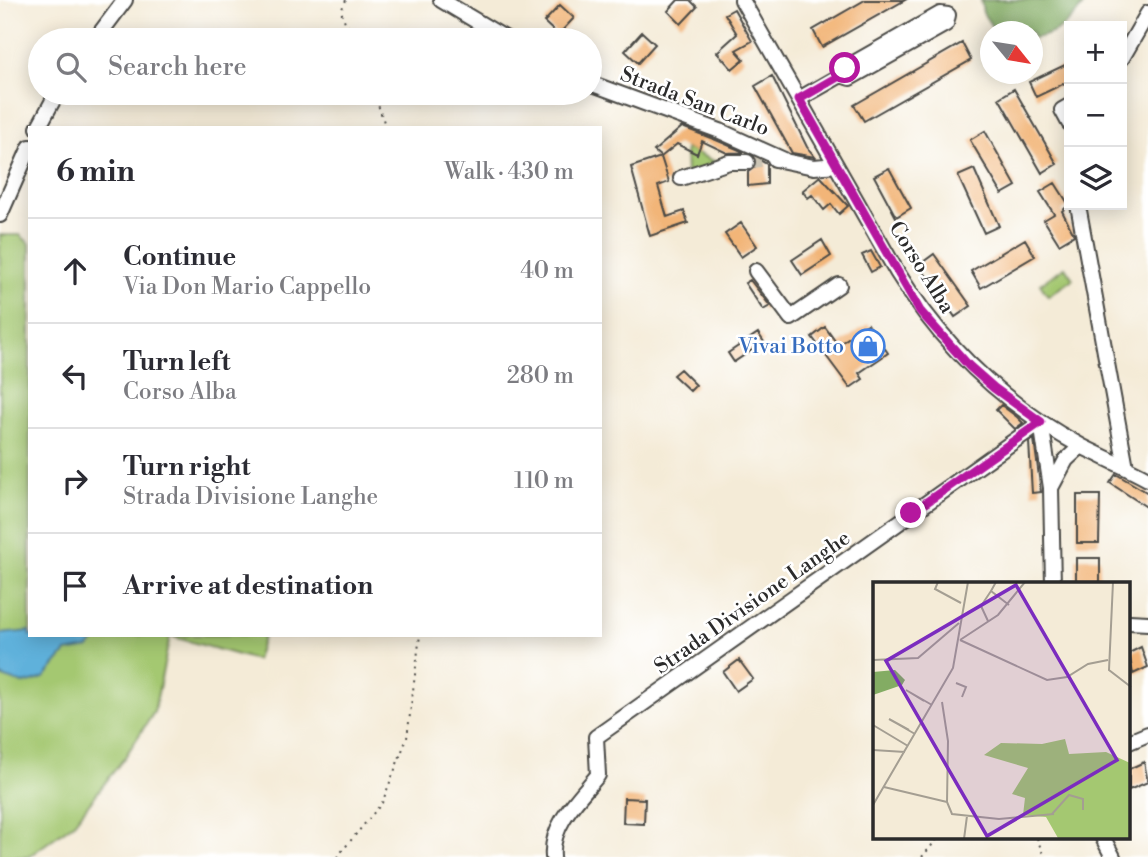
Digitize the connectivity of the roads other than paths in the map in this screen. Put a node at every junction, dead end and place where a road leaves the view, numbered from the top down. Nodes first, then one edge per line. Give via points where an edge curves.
1 (125, 0) edge
2 (441, 0) edge
3 (742, 0) edge
4 (1148, 13) edge
5 (104, 28) edge
6 (488, 28) edge
7 (1148, 28) edge
8 (1134, 37) junction
9 (1127, 49) edge
10 (841, 75) junction
11 (602, 87) edge
12 (799, 99) junction
13 (50, 105) edge
14 (39, 126) edge
15 (28, 152) edge
16 (767, 159) tunnel mouth
17 (784, 160) junction
18 (747, 162) tunnel mouth
19 (836, 165) junction
20 (681, 178) dead end
21 (1079, 210) edge
22 (0, 215) edge
23 (756, 271) dead end
24 (839, 285) dead end
25 (1041, 422) junction
26 (1081, 446) junction
27 (1126, 467) junction
28 (1148, 479) edge
29 (1051, 488) junction
30 (1053, 582) edge
31 (1130, 622) edge
32 (1148, 623) edge
33 (1148, 734) edge
34 (1130, 742) edge
35 (1104, 840) edge
36 (553, 857) edge
37 (1113, 857) edge

1 - 5 street
2 - 6 street
3 - 12 street, Corso Alba
4 - 8 street
7 - 8 street
8 - 9 street
10 - 10 street via 849,78 886,58 946,24 948,15 940,13 845,68
10 - 12 street
11 - 17 street, Strada San Carlo
12 - 19 street, Corso Alba
13 - 14 street
15 - 22 street
16 - 17 street, Strada San Carlo
17 - 19 street, Strada San Carlo via 814,167
18 - 20 street, Strada San Carlo via 721,164
19 - 25 street, Corso Alba via 920,311 969,366
21 - 27 street
23 - 24 street via 791,318
25 - 26 street, Corso Alba
25 - 29 street
25 - 36 street, Strada Divisione Langhe via 596,737 598,775 561,822
26 - 27 street, Corso Alba
26 - 29 street via 1066,460
27 - 28 street, Corso Alba
29 - 30 street
31 - 32 street
33 - 34 street
35 - 37 street

